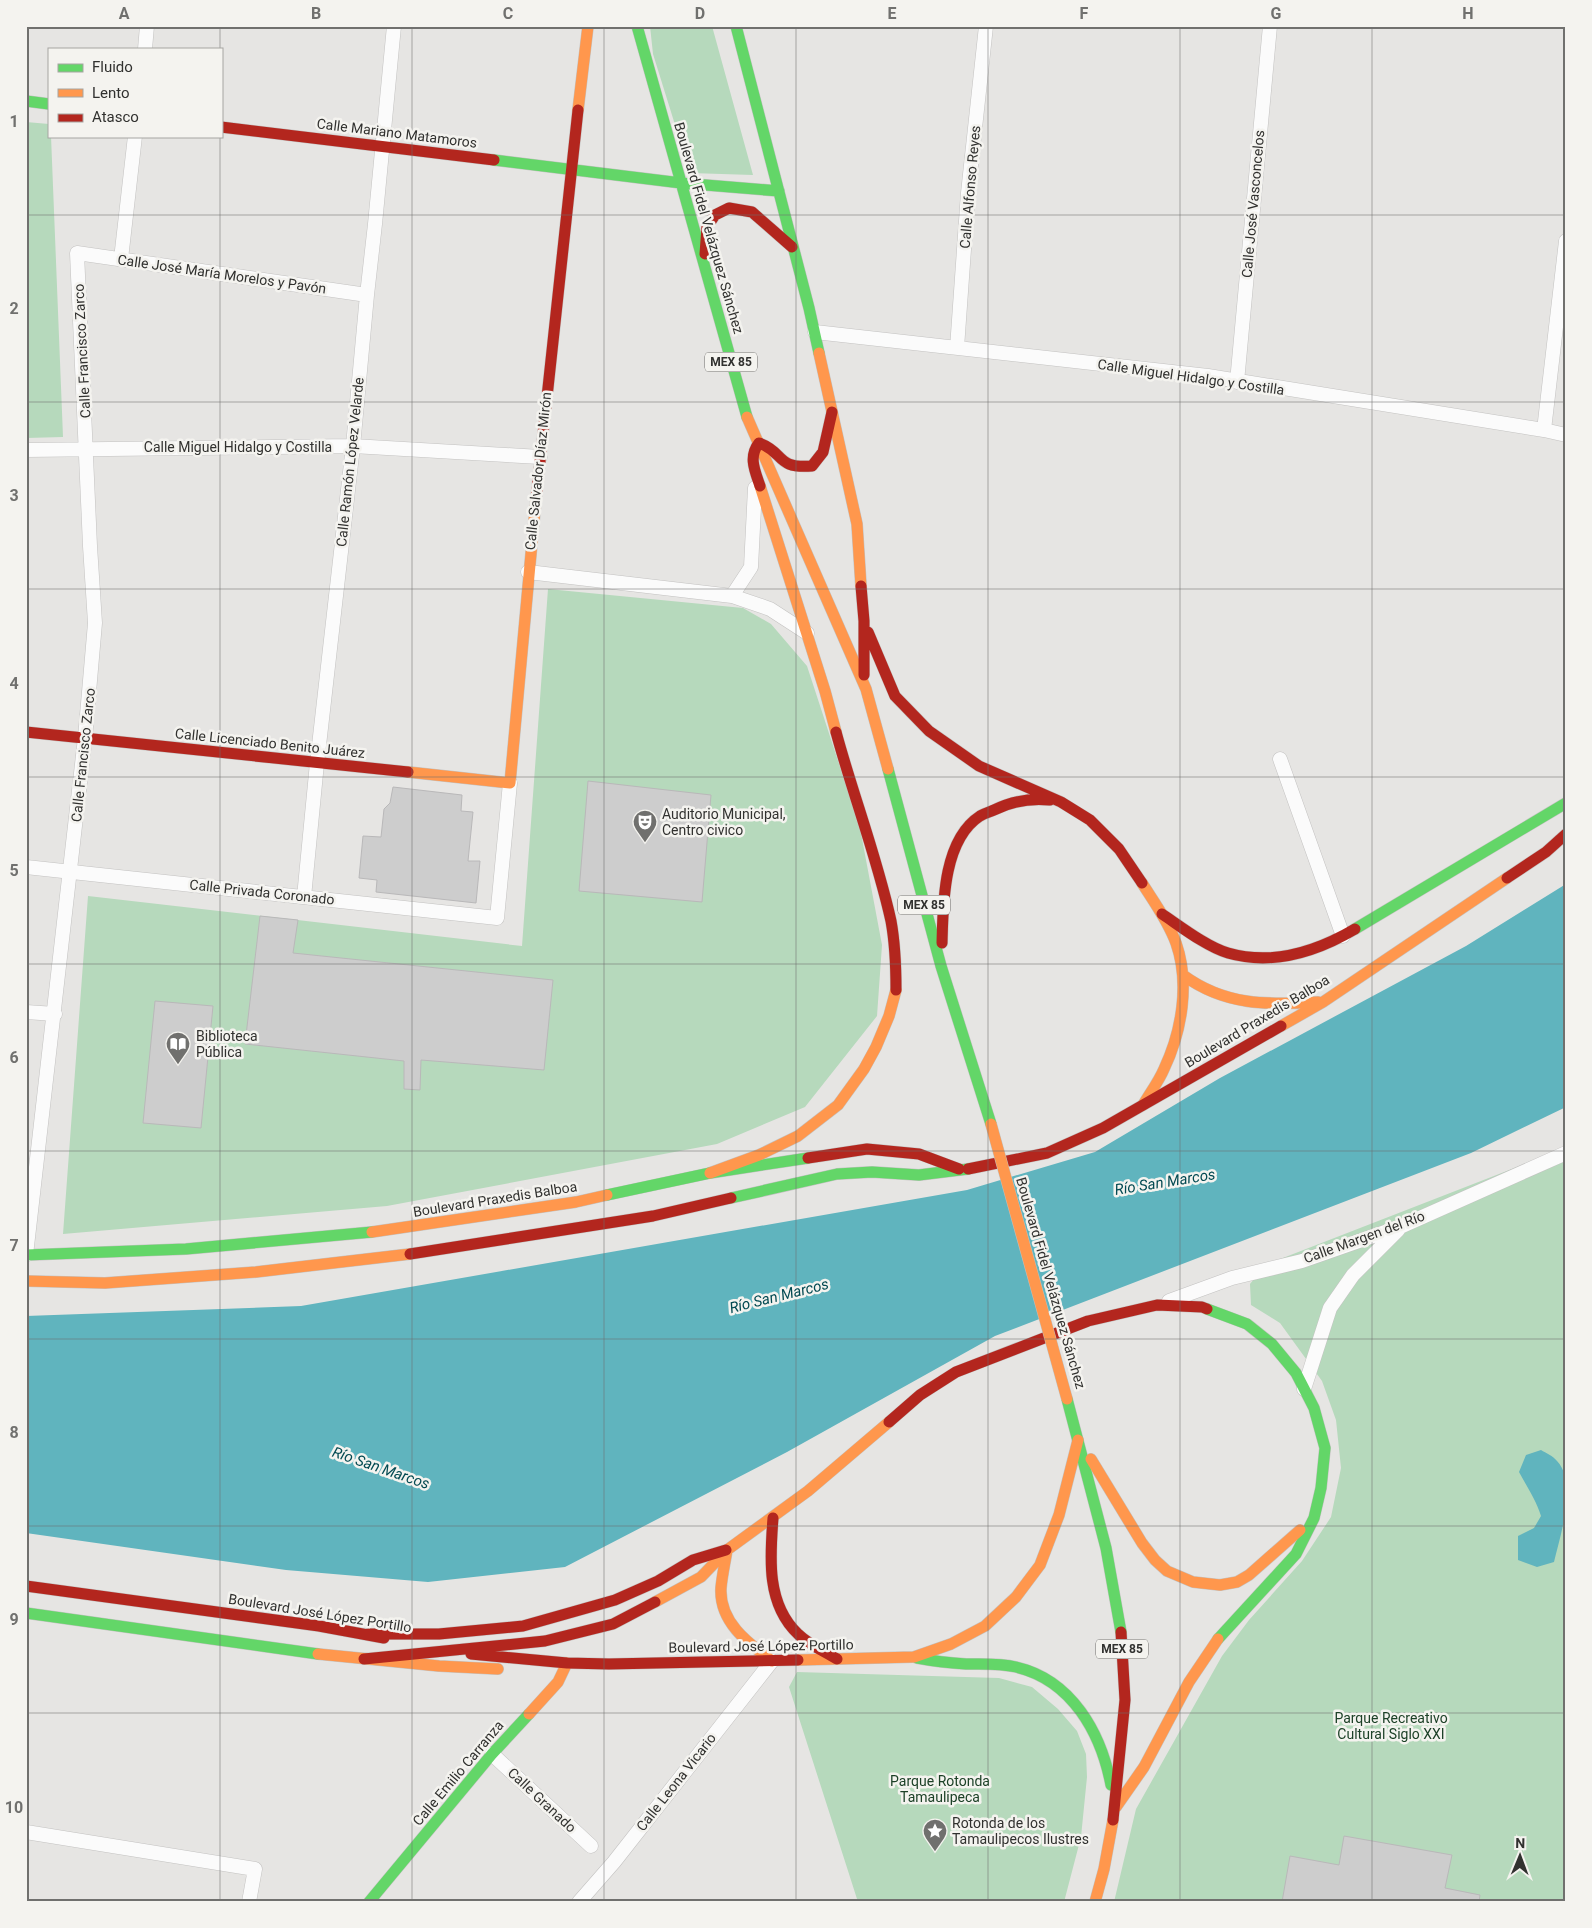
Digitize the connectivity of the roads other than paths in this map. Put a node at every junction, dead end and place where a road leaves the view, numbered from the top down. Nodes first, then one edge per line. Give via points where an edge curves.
1 (147, 26) edge
2 (394, 26) edge
3 (588, 26) edge
4 (636, 26) edge
5 (736, 26) edge
6 (986, 26) edge
7 (1270, 26) edge
8 (145, 48) edge
9 (26, 100) edge
10 (48, 104) edge
11 (222, 126) edge
12 (135, 138) edge
13 (383, 147) junction
14 (570, 170) junction
15 (680, 183) junction
16 (779, 191) junction
17 (1566, 241) edge
18 (792, 247) junction
19 (77, 253) joint
20 (121, 259) junction
21 (705, 270) junction
22 (1563, 288) edge
23 (366, 295) junction
24 (815, 332) junction
25 (958, 348) junction
26 (1237, 382) junction
27 (832, 412) junction
28 (1544, 430) junction
29 (1566, 435) edge
30 (759, 443) junction
31 (353, 446) junction
32 (86, 448) junction
33 (26, 450) edge
34 (540, 457) junction
35 (756, 474) junction
36 (528, 572) junction
37 (732, 596) junction
38 (864, 621) junction
39 (807, 633) junction
40 (864, 684) junction
41 (26, 732) edge
42 (85, 738) junction
43 (1280, 760) dead end
44 (317, 763) junction
45 (510, 783) junction
46 (1061, 802) junction
47 (1566, 803) edge
48 (1566, 834) edge
49 (1566, 846) edge
50 (1546, 852) junction
51 (26, 867) edge
52 (70, 871) junction
53 (304, 896) junction
54 (1162, 914) junction
55 (497, 918) joint
56 (1343, 936) junction
57 (941, 966) junction
58 (1183, 975) junction
59 (1323, 1002) junction
60 (26, 1012) edge
61 (55, 1014) junction
62 (1143, 1106) junction
63 (1566, 1153) edge
64 (962, 1170) junction
65 (710, 1173) junction
66 (1402, 1226) junction
67 (274, 1255) junction
68 (26, 1256) edge
69 (26, 1282) edge
70 (1157, 1305) junction
71 (1304, 1390) junction
72 (1078, 1439) junction
73 (773, 1518) junction
74 (1314, 1518) junction
75 (727, 1550) junction
76 (26, 1586) edge
77 (26, 1613) edge
78 (368, 1634) junction
79 (344, 1643) junction
80 (452, 1651) junction
81 (914, 1657) junction
82 (364, 1659) junction
83 (837, 1659) junction
84 (772, 1661) junction
85 (565, 1667) junction
86 (492, 1754) junction
87 (1116, 1808) junction
88 (26, 1832) edge
89 (592, 1846) dead end
90 (1108, 1856) junction
91 (249, 1902) edge
92 (369, 1902) edge
93 (579, 1902) edge
94 (1095, 1902) edge
95 (1108, 1902) edge

1 - 8 street
2 - 13 street, Calle Ramón López Velarde
3 - 14 main road, Calle Salvador Díaz Mirón
4 - 15 main road, Boulevard Fidel Velázquez Sánchez / MEX 85
5 - 16 main road, Boulevard Fidel Velázquez Sánchez / MEX 85
6 - 25 street, Calle Alfonso Reyes via 968,193
7 - 26 street, Calle José Vasconcelos
9 - 10 main road
11 - 13 main road, Calle Mariano Matamoros
12 - 20 street
13 - 14 main road, Calle Mariano Matamoros
13 - 23 street, Calle Ramón López Velarde
14 - 15 main road, Calle Mariano Matamoros
14 - 34 main road, Calle Salvador Díaz Mirón
15 - 16 main road, Calle Mariano Matamoros
15 - 21 main road, Boulevard Fidel Velázquez Sánchez / MEX 85
16 - 18 main road, Boulevard Fidel Velázquez Sánchez / MEX 85
17 - 22 street
18 - 21 main road via 752,212 729,208 715,215 707,227
18 - 24 main road, Boulevard Fidel Velázquez Sánchez / MEX 85
19 - 20 street, Calle José María Morelos y Pavón
19 - 32 street, Calle Francisco Zarco
20 - 23 street, Calle José María Morelos y Pavón
21 - 30 main road, Boulevard Fidel Velázquez Sánchez / MEX 85 via 748,422
22 - 28 street
23 - 31 street, Calle Ramón López Velarde
24 - 25 street, Calle Miguel Hidalgo y Costilla
24 - 27 main road, Boulevard Fidel Velázquez Sánchez / MEX 85
25 - 26 street, Calle Miguel Hidalgo y Costilla
26 - 28 street, Calle Miguel Hidalgo y Costilla
27 - 30 main road via 823,452 812,466 800,468 783,463 767,445
27 - 38 main road, Boulevard Fidel Velázquez Sánchez / MEX 85 via 857,524
28 - 29 street, Calle Miguel Hidalgo y Costilla
30 - 35 main road via 752,462
30 - 40 main road, Boulevard Fidel Velázquez Sánchez / MEX 85
31 - 32 street, Calle Miguel Hidalgo y Costilla
31 - 34 street, Calle Miguel Hidalgo y Costilla
31 - 44 street, Calle Ramón López Velarde
32 - 33 street, Calle Miguel Hidalgo y Costilla
32 - 42 street, Calle Francisco Zarco via 95,623
34 - 36 main road, Calle Salvador Díaz Mirón
35 - 37 street via 751,567
35 - 39 main road
36 - 37 street
36 - 45 main road, Calle Salvador Díaz Mirón
37 - 39 street via 770,609
38 - 40 main road, Boulevard Fidel Velázquez Sánchez / MEX 85
38 - 46 main road via 895,696 929,731 979,766
39 - 65 main road via 891,922 896,990 876,1047 838,1105 798,1136
40 - 57 main road, Boulevard Fidel Velázquez Sánchez / MEX 85
41 - 42 main road, Calle Licenciado Benito Juárez
42 - 44 main road, Calle Licenciado Benito Juárez
42 - 52 street, Calle Francisco Zarco
43 - 56 street
44 - 45 main road, Calle Licenciado Benito Juárez
44 - 53 street, Calle Ramón López Velarde
45 - 55 street, Calle Salvador Díaz Mirón
46 - 54 main road via 1090,820 1119,849
46 - 57 main road via 1038,798 1009,804 980,816 964,832 950,862 944,894
47 - 56 main road
48 - 50 main road, Boulevard Praxedis Balboa
49 - 50 main road, Boulevard Praxedis Balboa
50 - 59 main road, Boulevard Praxedis Balboa
51 - 52 street, Calle Privada Coronado
52 - 53 street, Calle Privada Coronado
52 - 61 street, Calle Francisco Zarco
53 - 55 street, Calle Privada Coronado
54 - 56 main road via 1196,937 1227,952 1269,959 1311,951
54 - 58 main road via 1176,943
57 - 72 main road, Boulevard Fidel Velázquez Sánchez / MEX 85, bridge via 991,1124
58 - 59 main road via 1197,987 1248,1002
58 - 62 main road via 1176,1040 1164,1070
59 - 62 main road, Boulevard Praxedis Balboa
60 - 61 street
61 - 68 street, Calle Francisco Zarco
62 - 64 main road, Boulevard Praxedis Balboa via 1047,1153
63 - 66 street, Calle Margen del Río
64 - 65 main road, Boulevard Praxedis Balboa via 918,1154 867,1149
64 - 67 main road, Boulevard Praxedis Balboa via 919,1175 837,1174 653,1216 402,1255
65 - 67 main road, Boulevard Praxedis Balboa via 576,1202 381,1231
66 - 70 street, Calle Margen del Río via 1302,1261 1232,1278
66 - 71 street via 1352,1275 1330,1308
67 - 68 main road, Boulevard Praxedis Balboa via 186,1249
67 - 69 main road, Boulevard Praxedis Balboa via 105,1283
70 - 71 main road via 1202,1307 1246,1324 1272,1344 1296,1373
70 - 73 main road via 1088,1321 956,1372 920,1395
71 - 74 main road via 1314,1408 1325,1448
72 - 74 main road via 1155,1560 1167,1571 1193,1582 1237,1582
72 - 81 main road via 1059,1515 1040,1565 1016,1597 985,1626 951,1644
72 - 87 main road, Boulevard Fidel Velázquez Sánchez / MEX 85 via 1105,1541 1120,1634 1124,1700
73 - 75 main road
73 - 83 main road via 771,1582 778,1604 796,1632
74 - 87 main road via 1296,1554 1212,1648 1189,1682 1144,1767
75 - 78 main road via 693,1560 658,1581 615,1600 523,1626 439,1634
75 - 80 main road via 700,1577 613,1624 545,1641
75 - 84 main road via 720,1589 728,1618 741,1637
76 - 79 main road, Boulevard José López Portillo
77 - 79 main road, Boulevard José López Portillo
78 - 79 main road, Boulevard José López Portillo
78 - 80 main road, Boulevard José López Portillo
79 - 82 main road, Boulevard José López Portillo
80 - 82 main road
80 - 85 main road, Boulevard José López Portillo
81 - 83 main road, Boulevard José López Portillo
81 - 87 main road via 1014,1667 1033,1672 1062,1689 1079,1708 1100,1742
82 - 85 main road, Boulevard José López Portillo via 452,1667
83 - 84 main road, Boulevard José López Portillo
84 - 85 main road, Boulevard José López Portillo
84 - 93 street, Calle Leona Vicario
85 - 86 main road, Calle Emilio Carranza via 558,1682
86 - 89 street, Calle Granado
86 - 92 main road, Calle Emilio Carranza
87 - 90 main road, Boulevard Fidel Velázquez Sánchez / MEX 85
88 - 91 street via 255,1869
90 - 94 main road, Boulevard Fidel Velázquez Sánchez / MEX 85
90 - 95 street

